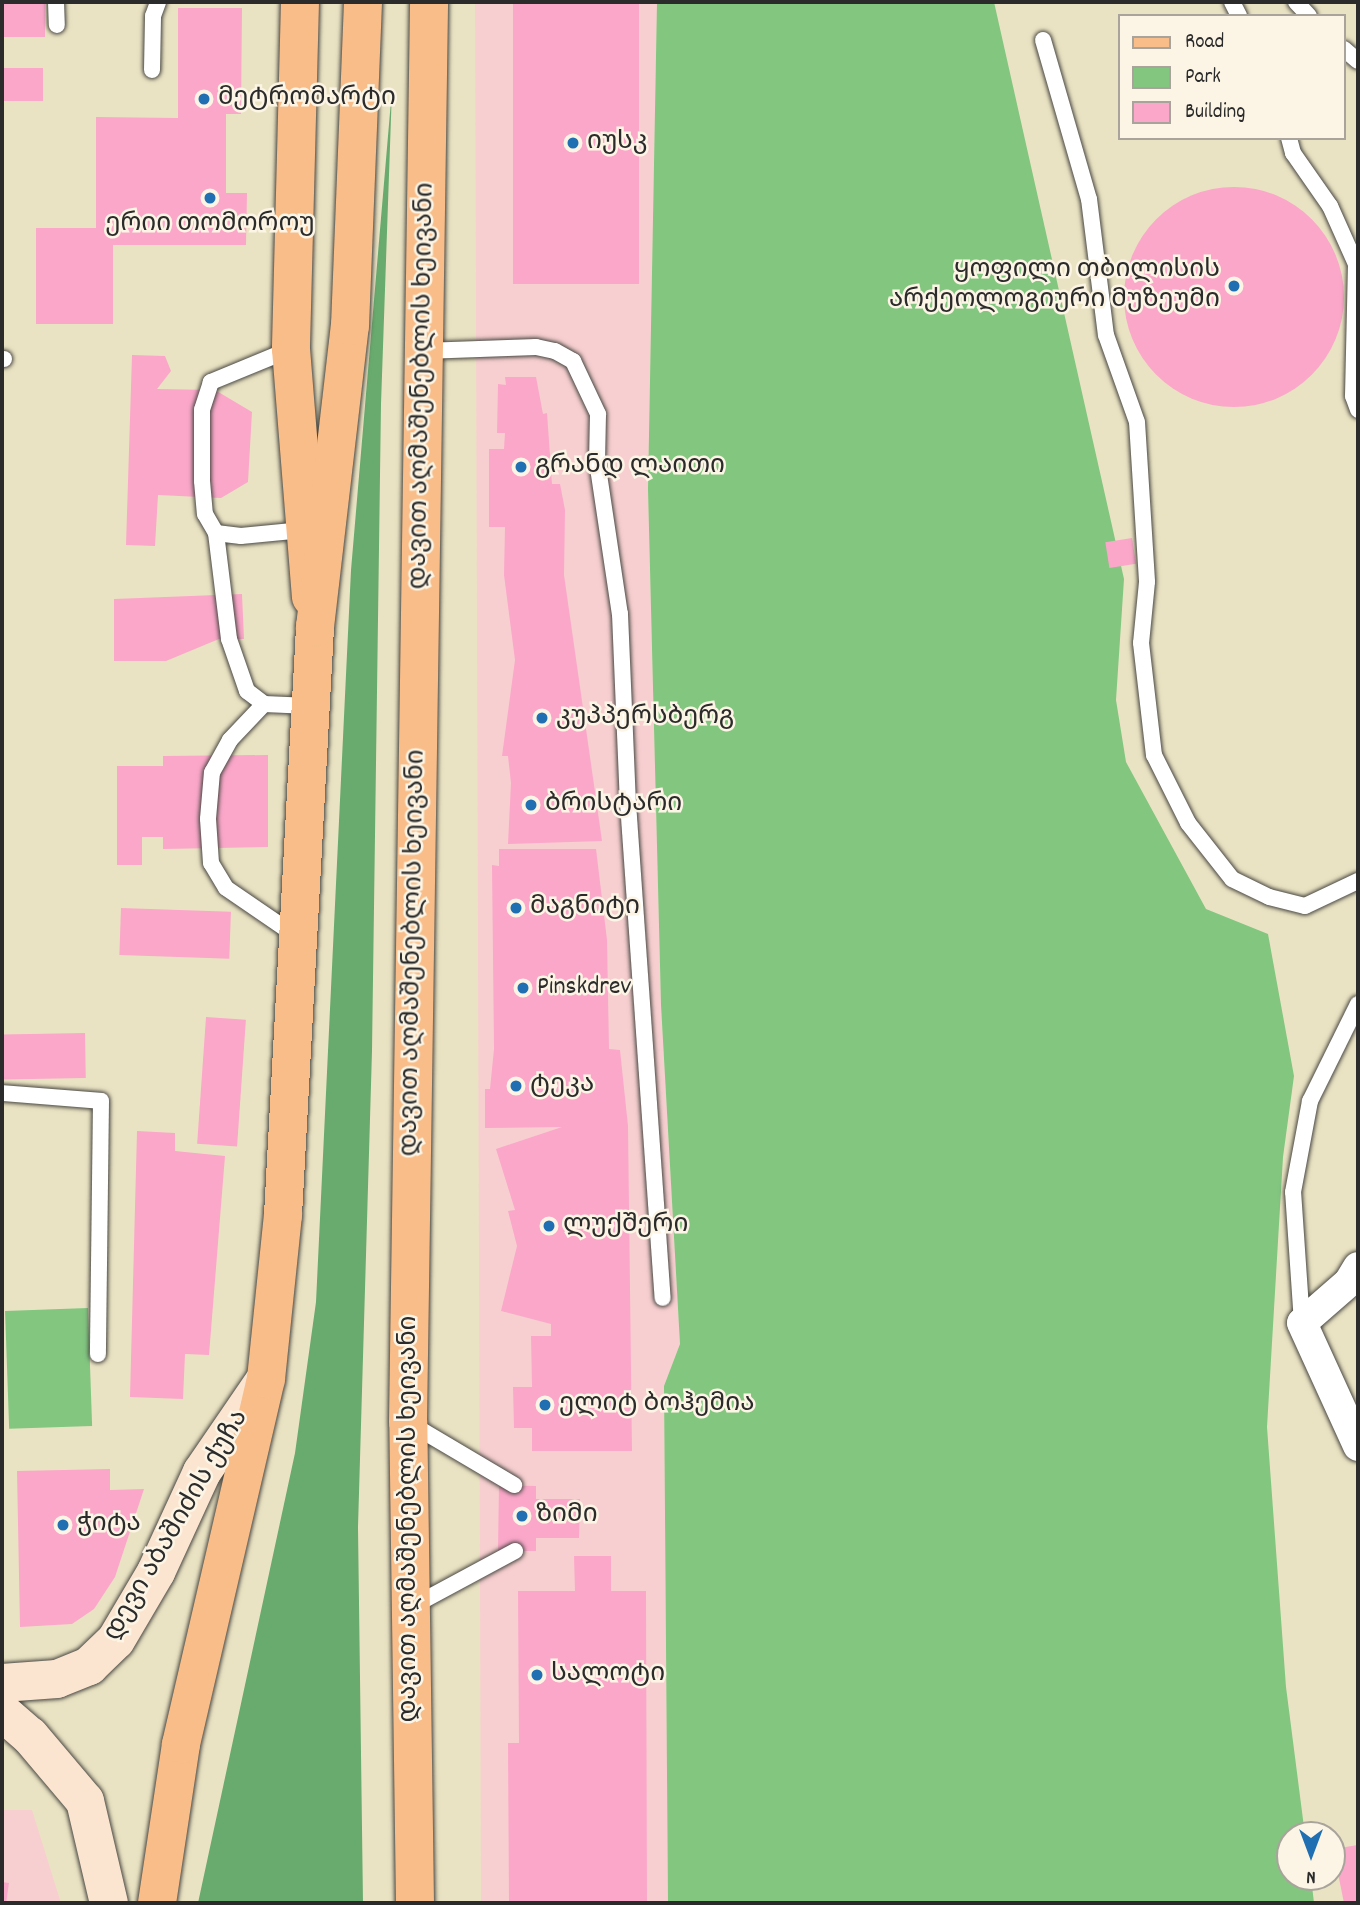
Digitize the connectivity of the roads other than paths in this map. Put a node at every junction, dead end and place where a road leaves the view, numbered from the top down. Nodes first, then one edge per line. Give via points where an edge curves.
1 (56, 2) edge
2 (158, 2) edge
3 (300, 2) edge
4 (363, 2) edge
5 (429, 2) edge
6 (57, 25) dead end
7 (1042, 40) dead end
8 (152, 70) dead end
9 (1290, 140) edge
10 (292, 349) junction
11 (423, 351) junction
12 (1358, 410) edge
13 (303, 530) junction
14 (216, 533) junction
15 (314, 627) junction
16 (264, 704) junction
17 (310, 706) junction
18 (1358, 881) edge
19 (296, 936) junction
20 (1358, 1004) edge
21 (2, 1093) edge
22 (1358, 1267) edge
23 (663, 1298) dead end
24 (1302, 1323) junction
25 (98, 1354) dead end
26 (266, 1379) junction
27 (408, 1422) junction
28 (1358, 1447) edge
29 (514, 1485) dead end
30 (515, 1551) dead end
31 (408, 1609) junction
32 (2, 1683) edge
33 (2, 1712) edge
34 (102, 1898) edge
35 (157, 1903) edge
36 (415, 1903) edge

1 - 6 lane
2 - 8 lane via 153,16
3 - 10 main road
4 - 15 main road via 350,326
5 - 11 main road, დავით აღმაშენებლის ხეივანი
7 - 18 lane via 1088,199 1106,335 1137,422 1147,582 1141,643 1154,755 1188,823 1232,879 1269,897 1305,906
9 - 12 lane via 1293,153 1330,206 1356,264 1353,396
10 - 13 main road
10 - 14 lane via 211,382 202,410 202,481 205,514
11 - 23 lane via 555,351 573,361 598,414 597,461 620,614 628,803
11 - 27 main road, დავით აღმაშენებლის ხეივანი
13 - 14 lane via 242,536
13 - 15 main road
14 - 16 lane via 229,639 247,691
15 - 17 main road
16 - 17 lane
16 - 19 lane via 230,740 212,772 211,863 226,888
17 - 19 main road
19 - 26 main road via 283,1215
20 - 24 lane via 1310,1101 1293,1192
21 - 25 lane via 101,1101
22 - 24 street via 1349,1282
24 - 28 street
26 - 32 street, დევი აბაშიძის ქუჩა via 202,1472 156,1572 116,1640 89,1666 57,1679
26 - 35 main road via 181,1744
27 - 29 lane
27 - 31 main road, დავით აღმაშენებლის ხეივანი
30 - 31 lane
31 - 36 main road, დავით აღმაშენებლის ხეივანი
33 - 34 street via 30,1736 85,1801

